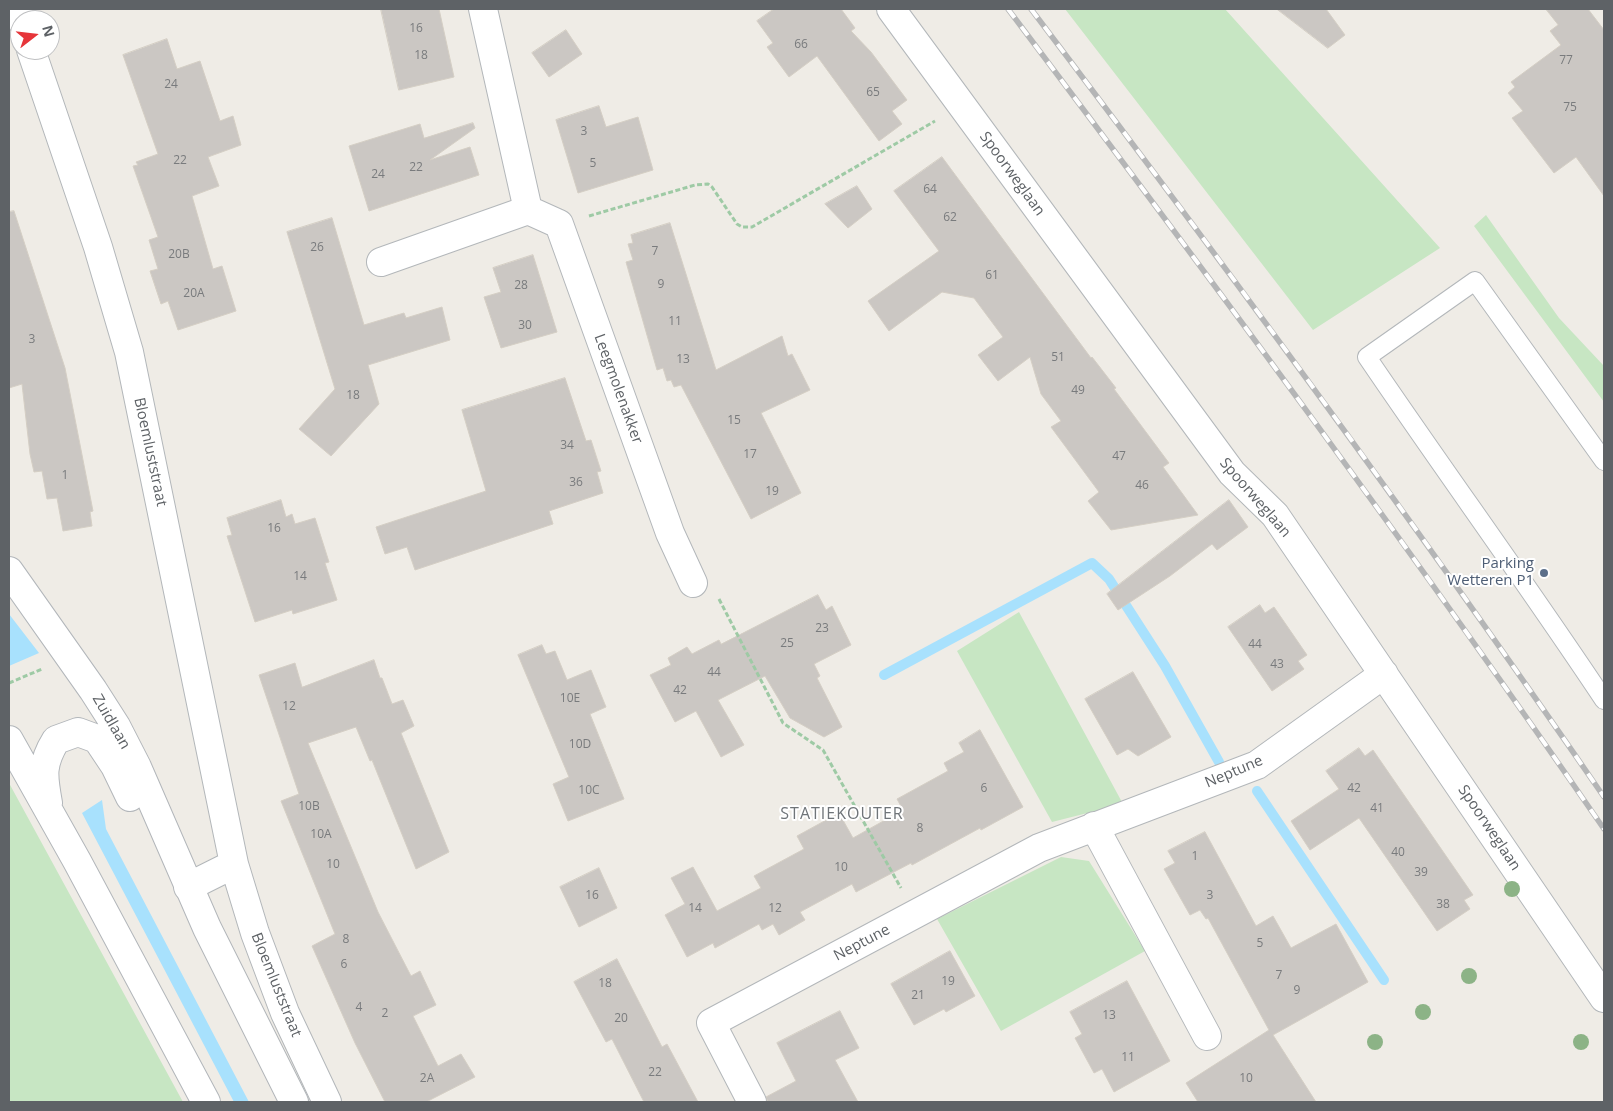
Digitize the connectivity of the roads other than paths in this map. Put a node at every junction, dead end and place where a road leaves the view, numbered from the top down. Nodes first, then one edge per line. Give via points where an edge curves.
1 (483, 9) edge
2 (891, 9) edge
3 (34, 60) edge
4 (528, 210) junction
5 (381, 262) dead end
6 (1604, 461) edge
7 (9, 571) edge
8 (694, 583) road end
9 (1384, 674) junction
10 (1604, 700) edge
11 (9, 740) edge
12 (49, 811) junction
13 (1094, 826) junction
14 (234, 864) junction
15 (188, 887) junction
16 (1604, 998) edge
17 (1207, 1036) dead end
18 (206, 1102) edge
19 (294, 1102) edge
20 (327, 1102) edge
21 (752, 1102) edge

1 - 4 street
2 - 9 street, Spoorweglaan via 1232,473 1275,516
3 - 14 street, Bloemluststraat via 98,247 129,352
4 - 5 street
4 - 8 street, Leegmolenakker via 559,224 670,533
6 - 10 lane via 1475,281 1367,357
7 - 15 street, Zuidlaan via 116,726
9 - 13 street, Neptune via 1257,765
9 - 16 street, Spoorweglaan
11 - 12 street, Zuidlaan
12 - 15 street, Zuidlaan via 44,780 46,756 56,740 78,732 96,739 115,766 160,863
12 - 18 street, Zuidlaan
13 - 17 street
13 - 21 street, Neptune via 1039,848 711,1023
14 - 15 street
14 - 20 street, Bloemluststraat via 285,1013
15 - 19 street, Zuidlaan

